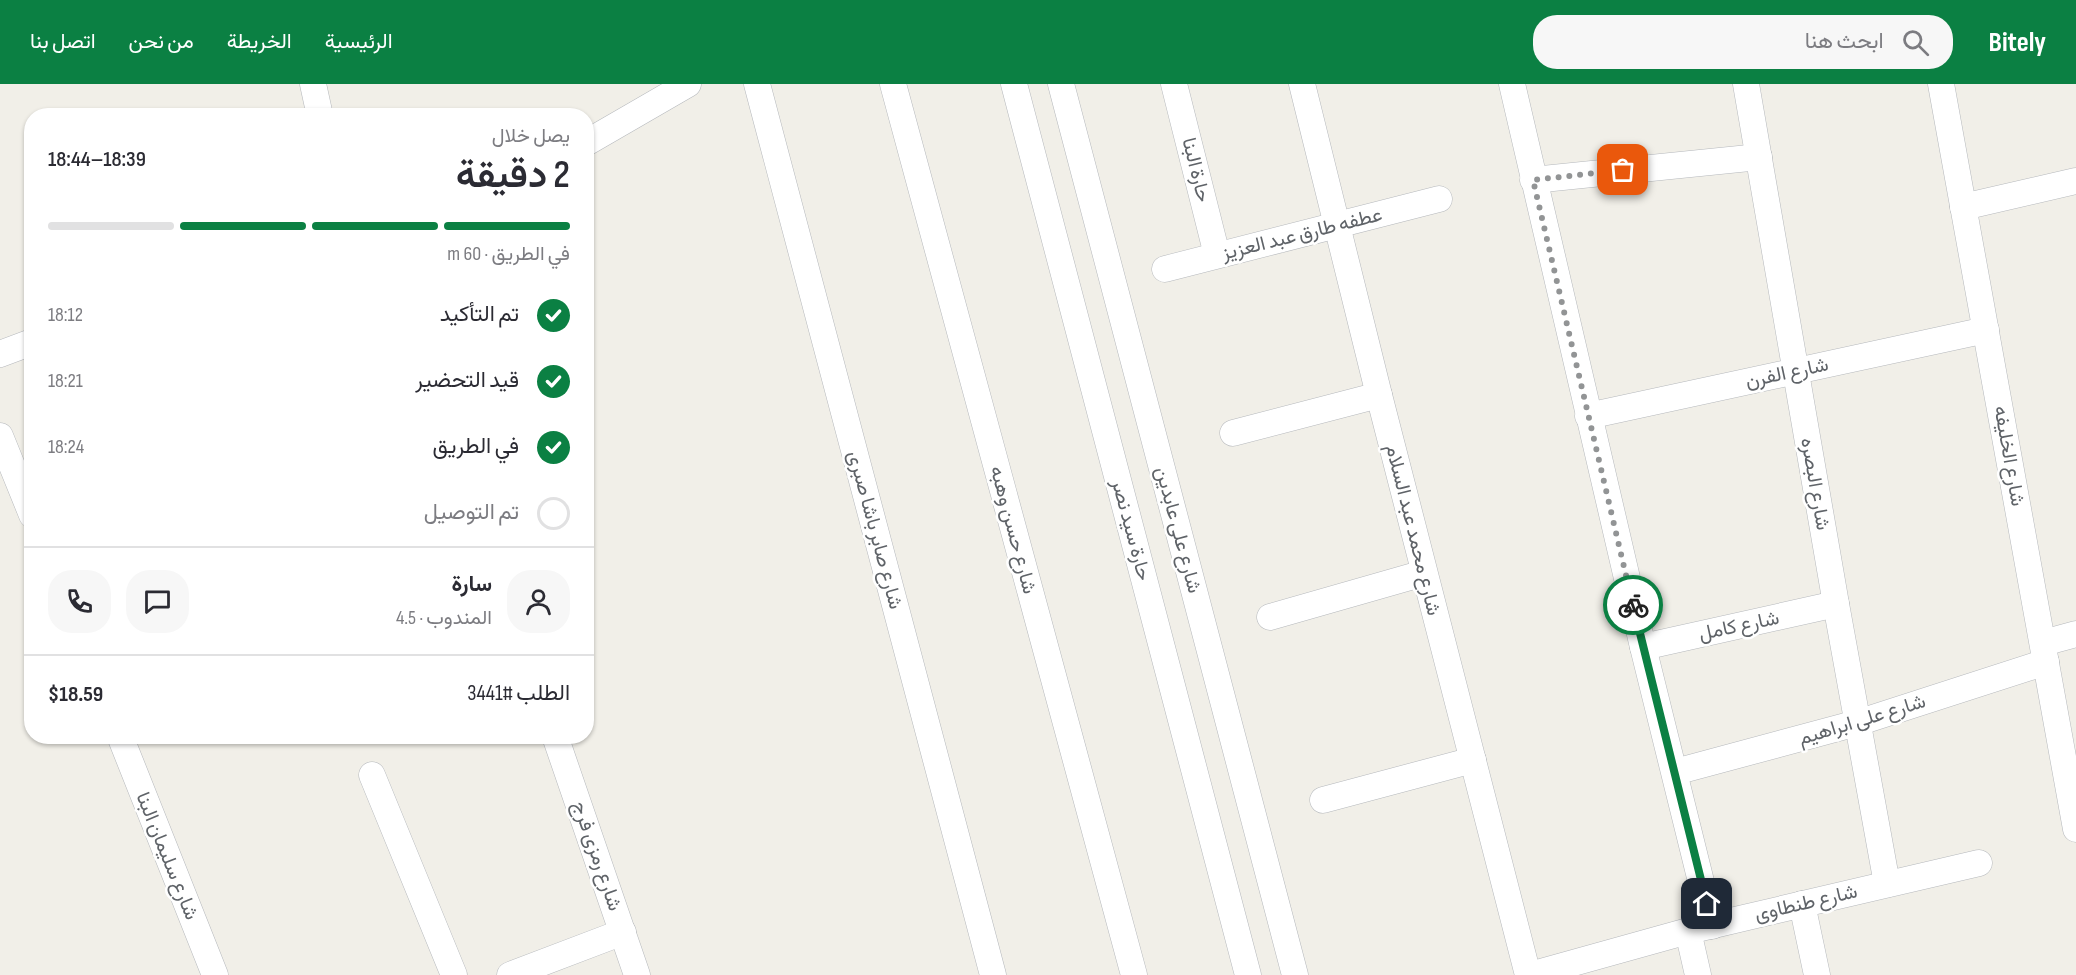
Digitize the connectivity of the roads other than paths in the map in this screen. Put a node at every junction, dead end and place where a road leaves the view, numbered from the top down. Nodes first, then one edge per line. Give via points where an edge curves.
1 (313, 84) edge
2 (688, 84) edge
3 (757, 84) edge
4 (893, 84) edge
5 (1014, 84) edge
6 (1061, 84) edge
7 (1174, 84) edge
8 (1302, 84) edge
9 (1512, 84) edge
10 (1746, 84) edge
11 (1941, 84) edge
12 (318, 108) edge
13 (594, 138) edge
14 (1758, 157) junction
15 (1533, 180) junction
16 (2076, 181) edge
17 (1439, 199) dead end
18 (1963, 207) junction
19 (1337, 225) junction
20 (1217, 255) junction
21 (1165, 269) dead end
22 (1986, 330) junction
23 (24, 345) edge
24 (0, 354) edge
25 (1796, 371) junction
26 (1379, 395) junction
27 (1587, 416) junction
28 (1233, 433) dead end
29 (0, 436) edge
30 (24, 495) edge
31 (1424, 573) junction
32 (1836, 604) junction
33 (1269, 616) dead end
34 (2076, 634) edge
35 (1642, 647) junction
36 (2045, 653) junction
37 (1857, 723) junction
38 (123, 744) edge
39 (558, 744) edge
40 (1473, 760) junction
41 (1675, 772) junction
42 (372, 775) dead end
43 (1323, 800) dead end
44 (2076, 829) edge
45 (1979, 863) dead end
46 (1887, 884) junction
47 (1802, 904) junction
48 (1700, 928) junction
49 (623, 932) junction
50 (1568, 970) edge
51 (215, 975) edge
52 (454, 975) edge
53 (510, 975) edge
54 (637, 975) edge
55 (993, 975) edge
56 (1134, 975) edge
57 (1248, 975) edge
58 (1295, 975) edge
59 (1529, 975) edge
60 (1698, 975) edge
61 (1817, 975) edge

1 - 12 street
2 - 13 street
3 - 55 street, شارع صابر باشا صبرى
4 - 56 street, شارع حسن وهبه
5 - 57 street, حارة سيد نصر
6 - 58 street, شارع على عابدين
7 - 20 street, حارة البنا
8 - 19 street, شارع محمد عبد السلام
9 - 15 street
10 - 14 street, شارع البصره
11 - 18 street, شارع الخليفه
14 - 15 street
14 - 25 street, شارع البصره
15 - 27 street
16 - 18 street
17 - 19 street, عطفه طارق عبد العزيز
18 - 22 street, شارع الخليفه
19 - 20 street, عطفه طارق عبد العزيز
19 - 26 street, شارع محمد عبد السلام
20 - 21 street, عطفه طارق عبد العزيز
22 - 25 street, شارع الفرن
22 - 36 street, شارع الخليفه
23 - 24 street
25 - 27 street, شارع الفرن
25 - 32 street, شارع البصره
26 - 28 street
26 - 31 street, شارع محمد عبد السلام
27 - 35 street
29 - 30 street
31 - 33 street
31 - 40 street, شارع محمد عبد السلام
32 - 35 street, شارع كامل
32 - 37 street, شارع البصره
34 - 36 street, شارع على ابراهيم
35 - 41 street
36 - 37 street, شارع على ابراهيم
36 - 44 street, شارع الخليفه
37 - 41 street, شارع على ابراهيم
37 - 46 street, شارع البصره
38 - 51 street, شارع سليمان البنا
39 - 49 street, شارع رمزى فرج
40 - 43 street
40 - 59 street, شارع محمد عبد السلام
41 - 48 street
42 - 52 street
45 - 46 street, شارع طنطاوى
46 - 47 street, شارع طنطاوى
47 - 48 street, شارع طنطاوى
47 - 61 street
48 - 50 street, شارع طنطاوى
48 - 60 street
49 - 53 street
49 - 54 street, شارع رمزى فرج
50 - 59 street, شارع طنطاوى

